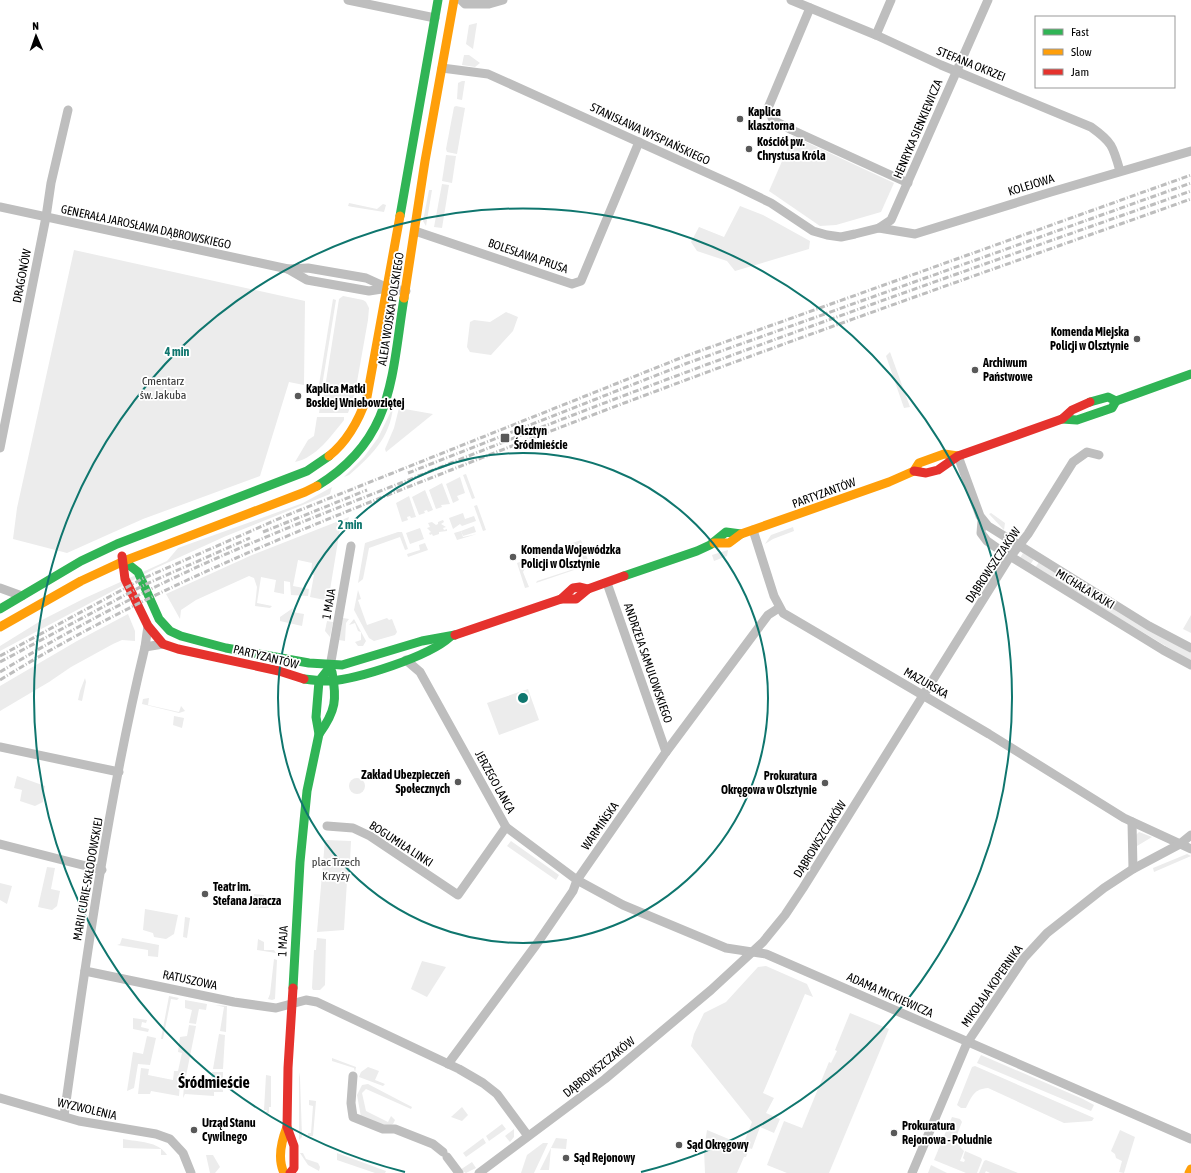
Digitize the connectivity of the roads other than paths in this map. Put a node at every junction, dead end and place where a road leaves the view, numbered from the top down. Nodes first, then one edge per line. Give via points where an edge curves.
1 (348, 0) edge
2 (438, 0) edge
3 (454, 0) edge
4 (461, 0) edge
5 (503, 0) edge
6 (791, 0) edge
7 (891, 0) edge
8 (988, 0) edge
9 (810, 8) junction
10 (435, 18) junction
11 (876, 35) junction
12 (442, 68) junction
13 (956, 70) junction
14 (68, 110) dead end
15 (639, 142) junction
16 (1191, 151) edge
17 (1120, 171) junction
18 (908, 183) junction
19 (0, 207) edge
20 (46, 217) junction
21 (878, 228) junction
22 (415, 231) junction
23 (841, 237) joint
24 (388, 288) junction
25 (406, 291) junction
26 (1191, 374) edge
27 (1116, 401) junction
28 (1062, 419) junction
29 (0, 448) edge
30 (958, 456) junction
31 (1099, 456) dead end
32 (914, 472) junction
33 (982, 521) junction
34 (753, 530) junction
35 (117, 544) junction
36 (351, 546) dead end
37 (1020, 546) junction
38 (1010, 557) junction
39 (124, 561) junction
40 (607, 583) junction
41 (0, 588) edge
42 (22, 596) junction
43 (779, 608) junction
44 (0, 609) edge
45 (148, 626) junction
46 (0, 628) edge
47 (450, 637) junction
48 (163, 644) junction
49 (145, 647) junction
50 (1191, 648) edge
51 (422, 655) junction
52 (406, 660) junction
53 (1191, 665) edge
54 (330, 666) junction
55 (420, 672) junction
56 (319, 681) junction
57 (335, 681) junction
58 (924, 696) junction
59 (319, 734) junction
60 (0, 747) edge
61 (666, 752) junction
62 (119, 772) junction
63 (1132, 822) junction
64 (327, 826) dead end
65 (506, 828) junction
66 (1191, 835) edge
67 (0, 844) edge
68 (1180, 844) junction
69 (1191, 849) edge
70 (1133, 869) junction
71 (102, 870) junction
72 (577, 880) junction
73 (750, 953) junction
74 (85, 970) junction
75 (292, 1005) junction
76 (967, 1043) junction
77 (448, 1064) junction
78 (353, 1076) dead end
79 (0, 1098) edge
80 (64, 1116) junction
81 (287, 1127) junction
82 (528, 1136) junction
83 (1191, 1140) edge
84 (1191, 1169) edge
85 (191, 1173) edge
86 (284, 1173) edge
87 (290, 1173) edge
88 (459, 1173) edge
89 (479, 1173) edge
90 (912, 1173) edge
91 (1189, 1173) edge

1 - 10 street
2 - 10 street, ALEJA WOJSKA POLSKIEGO
3 - 12 street, ALEJA WOJSKA POLSKIEGO
4 - 5 street via 465,4 489,4
6 - 9 street, STEFANA OKRZEI
7 - 11 street
8 - 13 street, HENRYKA SIENKIEWICZA
9 - 11 street, STEFANA OKRZEI
9 - 18 street via 768,108 773,120
10 - 24 street, ALEJA WOJSKA POLSKIEGO
11 - 13 street, STEFANA OKRZEI
12 - 15 street, STANISŁAWA WYSPIAŃSKIEGO via 488,74
12 - 22 street, ALEJA WOJSKA POLSKIEGO
13 - 17 street, STEFANA OKRZEI via 1091,127 1105,137 1114,148
13 - 18 street, HENRYKA SIENKIEWICZA
14 - 20 street, DRAGONÓW
15 - 22 street, BOLESŁAWA PRUSA via 581,281 572,284
15 - 23 street, STANISŁAWA WYSPIAŃSKIEGO via 771,203 813,231
16 - 17 street, KOLEJOWA
17 - 21 street, KOLEJOWA via 915,234
18 - 21 street, HENRYKA SIENKIEWICZA via 891,220
19 - 20 street, GENERAŁA JAROSŁAWA DĄBROWSKIEGO
20 - 24 street, GENERAŁA JAROSŁAWA DĄBROWSKIEGO via 288,269 308,268 366,278
20 - 29 street, DRAGONÓW
21 - 23 street, HENRYKA SIENKIEWICZA
22 - 25 street, ALEJA WOJSKA POLSKIEGO
24 - 25 street, GENERAŁA JAROSŁAWA DĄBROWSKIEGO
24 - 35 street, ALEJA WOJSKA POLSKIEGO via 366,402 359,422 341,447 324,461 288,479
25 - 39 street, ALEJA WOJSKA POLSKIEGO via 393,372 378,421 358,454 345,467 325,482 305,492
26 - 27 street, PARTYZANTÓW
27 - 28 street, PARTYZANTÓW via 1112,408 1076,420
27 - 28 street, PARTYZANTÓW via 1108,397 1091,402 1073,408
28 - 30 street, PARTYZANTÓW
30 - 32 street, PARTYZANTÓW via 948,466 924,475
30 - 32 street, PARTYZANTÓW via 944,454 926,460 919,463
30 - 33 street, MICHAŁA KAJKI
31 - 37 street, DĄBROWSZCZAKÓW via 1087,452 1074,460
32 - 34 street, PARTYZANTÓW
33 - 37 street, MICHAŁA KAJKI
33 - 38 street, MICHAŁA KAJKI via 981,533 984,537
34 - 40 street, PARTYZANTÓW via 740,534 730,544 724,546 714,543
34 - 43 street
35 - 39 street, PARTYZANTÓW
35 - 42 street, ALEJA WOJSKA POLSKIEGO via 81,561
36 - 54 street, 1 MAJA
37 - 38 street, DĄBROWSZCZAKÓW
37 - 50 street, MICHAŁA KAJKI via 1150,626
38 - 53 street, MICHAŁA KAJKI
38 - 58 street, DĄBROWSZCZAKÓW
39 - 45 street, PARTYZANTÓW via 125,578
39 - 46 street, ALEJA WOJSKA POLSKIEGO via 81,581
39 - 54 street, PARTYZANTÓW via 138,572 162,622 169,631 191,640 307,664
40 - 47 street, PARTYZANTÓW via 588,589 580,586 574,588 561,598
40 - 61 street, ANDRZEJA SAMULOWSKIEGO
41 - 42 street
42 - 44 street, ALEJA WOJSKA POLSKIEGO
43 - 58 street, MAZURSKA via 794,620
43 - 61 street, WARMIŃSKA via 768,616
45 - 48 street, PARTYZANTÓW
45 - 49 street, MARII CURIE-SKŁODOWSKIEJ
47 - 51 street, PARTYZANTÓW via 440,646
47 - 54 street, PARTYZANTÓW via 416,642 343,665
48 - 49 street
48 - 56 street, PARTYZANTÓW
49 - 62 street, MARII CURIE-SKŁODOWSKIEJ
51 - 52 street, PARTYZANTÓW
51 - 55 street
52 - 55 street, JERZEGO LANCA
52 - 57 street, PARTYZANTÓW
54 - 56 street, 1 MAJA
54 - 57 street, 1 MAJA
55 - 65 street, JERZEGO LANCA
56 - 57 street, PARTYZANTÓW
56 - 59 street, 1 MAJA via 316,717
57 - 59 street, 1 MAJA via 336,696 329,721
58 - 63 street, MAZURSKA
58 - 73 street, DĄBROWSZCZAKÓW via 804,888 763,942
59 - 75 street, 1 MAJA via 305,805
60 - 62 street
61 - 72 street, WARMIŃSKA
62 - 71 street, MARII CURIE-SKŁODOWSKIEJ
63 - 68 street, MAZURSKA
63 - 70 street
64 - 65 street, BOGUMIŁA LINKI via 353,828 370,836 458,895
65 - 72 street, JERZEGO LANCA
66 - 68 street, MIKOŁAJA KOPERNIKA
67 - 71 street
68 - 69 street, MAZURSKA
68 - 70 street, MIKOŁAJA KOPERNIKA
70 - 76 street, MIKOŁAJA KOPERNIKA via 1047,933 1024,958
71 - 74 street, MARII CURIE-SKŁODOWSKIEJ
72 - 73 street, ADAMA MICKIEWICZA via 623,905 726,948
72 - 77 street, WARMIŃSKA via 573,891 544,933
73 - 76 street, ADAMA MICKIEWICZA via 766,954
73 - 82 street, DĄBROWSZCZAKÓW via 711,990 605,1079
74 - 75 street, RATUSZOWA via 234,1002 276,1008
74 - 80 street, MARII CURIE-SKŁODOWSKIEJ
75 - 77 street, RATUSZOWA via 306,1000 318,1002
75 - 81 street, 1 MAJA
76 - 83 street, ADAMA MICKIEWICZA
76 - 90 street, MIKOŁAJA KOPERNIKA
77 - 82 street, RATUSZOWA via 483,1083 497,1094
78 - 88 street via 353,1116 383,1129 395,1129 433,1144
79 - 80 street, WYZWOLENIA
80 - 85 street, WYZWOLENIA via 170,1139 183,1153
81 - 86 street, 1 MAJA via 281,1146 280,1168
81 - 87 street, 1 MAJA via 294,1146 294,1168
82 - 89 street, DĄBROWSZCZAKÓW
84 - 91 street

